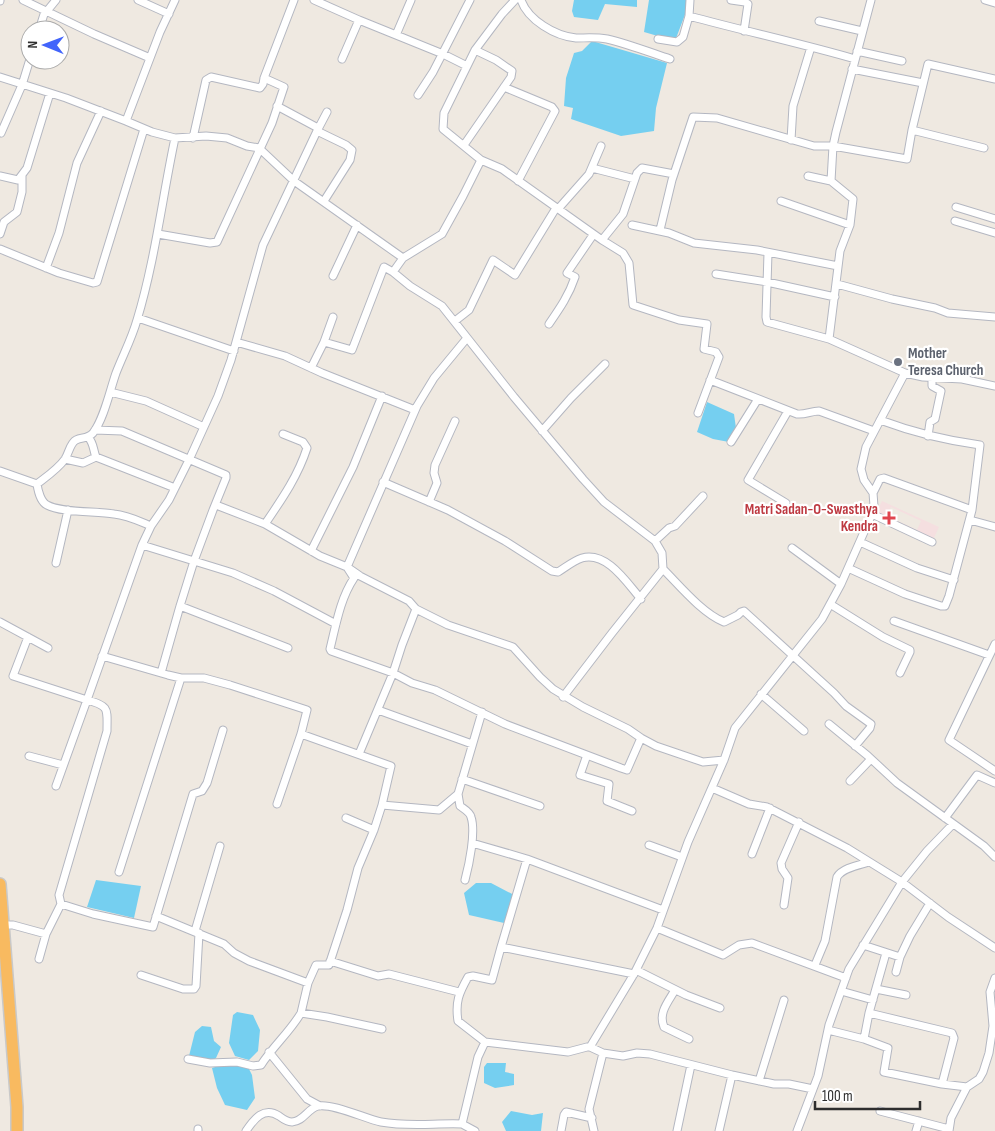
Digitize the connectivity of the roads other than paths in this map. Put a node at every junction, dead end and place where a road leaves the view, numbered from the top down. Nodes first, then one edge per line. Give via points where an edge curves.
1 (22, 0) edge
2 (56, 0) edge
3 (138, 0) edge
4 (175, 0) edge
5 (294, 0) edge
6 (314, 0) edge
7 (411, 0) edge
8 (470, 0) edge
9 (515, 0) edge
10 (521, 0) edge
11 (690, 0) edge
12 (731, 0) edge
13 (871, 0) edge
14 (985, 0) edge
15 (745, 1) edge
16 (995, 3) edge
17 (46, 11) junction
18 (169, 14) junction
19 (689, 16) junction
20 (43, 20) edge
21 (359, 20) junction
22 (819, 21) dead end
23 (744, 31) junction
24 (862, 31) junction
25 (396, 35) junction
26 (658, 39) dead end
27 (811, 47) junction
28 (475, 50) junction
29 (857, 51) junction
30 (442, 54) junction
31 (150, 58) junction
32 (342, 59) dead end
33 (670, 59) dead end
34 (855, 59) junction
35 (902, 61) dead end
36 (467, 66) junction
37 (852, 69) junction
38 (27, 70) edge
39 (0, 77) edge
40 (264, 78) junction
41 (995, 79) edge
42 (923, 83) junction
43 (22, 85) junction
44 (504, 87) junction
45 (50, 93) junction
46 (418, 95) dead end
47 (278, 106) junction
48 (101, 111) junction
49 (327, 112) dead end
50 (126, 121) junction
51 (144, 129) junction
52 (318, 130) junction
53 (912, 130) junction
54 (1, 133) dead end
55 (175, 138) junction
56 (193, 138) junction
57 (791, 140) junction
58 (464, 146) junction
59 (601, 146) dead end
60 (833, 146) junction
61 (259, 148) junction
62 (984, 148) dead end
63 (481, 160) junction
64 (592, 168) junction
65 (674, 174) junction
66 (0, 176) edge
67 (22, 176) junction
68 (808, 176) dead end
69 (635, 178) junction
70 (294, 181) junction
71 (518, 181) junction
72 (831, 181) junction
73 (324, 201) junction
74 (781, 201) dead end
75 (956, 207) dead end
76 (557, 209) junction
77 (995, 219) edge
78 (955, 221) dead end
79 (357, 225) junction
80 (632, 225) dead end
81 (850, 225) junction
82 (660, 230) junction
83 (995, 233) edge
84 (0, 234) edge
85 (158, 234) junction
86 (593, 235) junction
87 (602, 240) junction
88 (0, 249) edge
89 (768, 253) junction
90 (403, 258) junction
91 (838, 266) junction
92 (46, 268) junction
93 (392, 272) junction
94 (716, 274) dead end
95 (333, 276) dead end
96 (767, 282) junction
97 (837, 284) junction
98 (835, 297) junction
99 (333, 317) dead end
100 (995, 317) edge
101 (138, 318) junction
102 (455, 321) junction
103 (549, 324) dead end
104 (467, 338) junction
105 (829, 339) junction
106 (236, 342) junction
107 (324, 342) junction
108 (234, 351) junction
109 (605, 364) dead end
110 (312, 368) junction
111 (905, 373) junction
112 (932, 378) junction
113 (710, 380) junction
114 (995, 386) edge
115 (110, 392) junction
116 (382, 396) junction
117 (758, 399) junction
118 (415, 410) junction
119 (788, 411) junction
120 (698, 413) dead end
121 (880, 420) junction
122 (455, 421) dead end
123 (204, 427) junction
124 (95, 430) junction
125 (542, 431) junction
126 (874, 431) junction
127 (283, 434) dead end
128 (928, 436) junction
129 (88, 437) junction
130 (731, 442) dead end
131 (96, 458) junction
132 (65, 459) junction
133 (190, 460) junction
134 (0, 471) edge
135 (383, 482) junction
136 (37, 484) junction
137 (175, 488) junction
138 (873, 493) junction
139 (702, 496) dead end
140 (429, 502) junction
141 (786, 502) dead end
142 (216, 505) junction
143 (68, 510) junction
144 (972, 510) junction
145 (872, 514) junction
146 (970, 520) junction
147 (265, 524) junction
148 (151, 526) junction
149 (995, 527) edge
150 (655, 542) junction
151 (860, 542) junction
152 (932, 542) dead end
153 (142, 545) junction
154 (792, 548) dead end
155 (311, 551) junction
156 (194, 561) junction
157 (56, 563) dead end
158 (347, 567) junction
159 (848, 568) junction
160 (663, 570) junction
161 (954, 580) junction
162 (841, 584) junction
163 (641, 599) junction
164 (830, 604) junction
165 (180, 606) junction
166 (416, 609) junction
167 (894, 621) dead end
168 (0, 622) edge
169 (336, 624) junction
170 (28, 637) junction
171 (995, 644) edge
172 (48, 648) dead end
173 (288, 648) dead end
174 (793, 655) junction
175 (989, 655) junction
176 (102, 656) junction
177 (161, 673) junction
178 (393, 673) junction
179 (900, 673) dead end
180 (181, 678) junction
181 (761, 694) junction
182 (563, 697) junction
183 (87, 700) junction
184 (378, 710) junction
185 (482, 712) junction
186 (829, 724) dead end
187 (223, 730) dead end
188 (804, 731) dead end
189 (302, 734) junction
190 (641, 738) junction
191 (472, 744) junction
192 (855, 746) junction
193 (359, 754) junction
194 (587, 755) junction
195 (29, 756) dead end
196 (871, 759) junction
197 (724, 760) junction
198 (63, 765) junction
199 (995, 771) edge
200 (462, 779) junction
201 (850, 781) dead end
202 (995, 783) edge
203 (56, 786) dead end
204 (712, 788) junction
205 (458, 794) junction
206 (277, 804) dead end
207 (382, 805) junction
208 (540, 806) dead end
209 (770, 808) junction
210 (632, 811) dead end
211 (346, 818) dead end
212 (945, 818) junction
213 (799, 822) junction
214 (953, 824) junction
215 (374, 830) junction
216 (472, 843) junction
217 (649, 845) dead end
218 (220, 846) dead end
219 (752, 854) dead end
220 (682, 857) junction
221 (995, 857) edge
222 (527, 859) junction
223 (869, 862) junction
224 (119, 872) dead end
225 (465, 880) dead end
226 (902, 882) junction
227 (0, 884) edge
228 (930, 903) junction
229 (60, 904) junction
230 (784, 905) dead end
231 (663, 910) junction
232 (156, 916) junction
233 (4, 925) junction
234 (657, 928) junction
235 (197, 932) junction
236 (46, 934) junction
237 (863, 945) junction
238 (501, 947) junction
239 (995, 948) edge
240 (886, 953) junction
241 (900, 957) junction
242 (39, 959) dead end
243 (330, 961) junction
244 (815, 966) junction
245 (635, 972) junction
246 (896, 972) dead end
247 (141, 975) dead end
248 (846, 978) junction
249 (995, 978) edge
250 (308, 983) junction
251 (876, 989) junction
252 (675, 990) junction
253 (841, 991) junction
254 (459, 992) junction
255 (906, 995) dead end
256 (784, 1000) dead end
257 (873, 1000) junction
258 (720, 1008) dead end
259 (301, 1013) junction
260 (870, 1013) junction
261 (382, 1029) dead end
262 (828, 1030) junction
263 (689, 1039) dead end
264 (864, 1039) junction
265 (485, 1042) junction
266 (590, 1048) junction
267 (269, 1052) junction
268 (603, 1053) junction
269 (992, 1055) edge
270 (188, 1059) dead end
271 (691, 1066) junction
272 (732, 1075) junction
273 (759, 1081) junction
274 (942, 1084) junction
275 (967, 1087) junction
276 (813, 1089) junction
277 (320, 1106) junction
278 (880, 1111) dead end
279 (592, 1118) junction
280 (918, 1121) junction
281 (462, 1124) junction
282 (949, 1130) edge
283 (18, 1131) edge
284 (246, 1131) edge
285 (475, 1131) edge
286 (561, 1131) edge
287 (594, 1131) edge
288 (677, 1131) edge
289 (718, 1131) edge
290 (797, 1131) edge
291 (916, 1131) edge

1 - 17 street
2 - 17 street
3 - 18 street
4 - 18 street
5 - 40 street
6 - 21 street
7 - 25 street
8 - 30 street
9 - 28 street
10 - 33 street via 529,14 558,33 608,40
11 - 19 street
12 - 15 street
13 - 24 street
14 - 16 street
15 - 23 street via 748,9
17 - 20 street
17 - 31 street
18 - 31 street
19 - 23 street
19 - 26 street via 683,37 677,42
21 - 25 street
21 - 32 street
22 - 24 street
23 - 27 street
24 - 29 street
25 - 30 street
27 - 34 street
27 - 57 street via 793,106
28 - 36 street
28 - 44 street via 512,71
29 - 34 street
29 - 35 street
30 - 36 street
30 - 46 street
31 - 50 street
34 - 37 street
36 - 58 street via 444,113 443,129
37 - 42 street
37 - 60 street
38 - 43 street
39 - 43 street
40 - 47 street via 284,87
40 - 56 street via 260,88 211,77 206,80
41 - 42 street via 928,64
42 - 53 street
43 - 45 street
43 - 54 street
44 - 58 street
44 - 71 street via 555,111
45 - 48 street
45 - 67 street
47 - 52 street
47 - 61 street
48 - 50 street
48 - 92 street via 76,163 59,233
49 - 52 street
50 - 51 street
51 - 55 street
51 - 92 street via 97,282
52 - 70 street
52 - 73 street via 352,150 350,160
53 - 60 street via 907,159
53 - 62 street
55 - 56 street
55 - 85 street
56 - 61 street via 227,138
57 - 60 street via 814,146
57 - 65 street via 717,118 693,117
58 - 63 street
59 - 64 street
60 - 72 street
61 - 70 street
61 - 85 street via 217,242
63 - 71 street via 502,169
63 - 90 street via 442,234
64 - 69 street
64 - 76 street
65 - 69 street via 642,168
65 - 82 street
66 - 67 street via 18,180
67 - 84 street via 17,212 4,222
68 - 72 street
69 - 87 street via 623,214
70 - 73 street
70 - 106 street via 263,244
71 - 76 street
72 - 81 street via 853,199
73 - 79 street
74 - 81 street
75 - 77 street
76 - 86 street
76 - 102 street via 515,275 493,260 469,310
78 - 83 street
79 - 90 street
79 - 95 street
80 - 82 street
81 - 91 street
82 - 89 street via 694,243
85 - 101 street
86 - 87 street
86 - 103 street via 567,273 575,277 567,298
87 - 113 street via 623,253 629,263 633,305 679,320 707,324 704,349 716,352 719,357
88 - 92 street
89 - 91 street
89 - 96 street
90 - 93 street
91 - 97 street
93 - 102 street via 442,306
93 - 107 street via 384,267 352,350
94 - 96 street
96 - 98 street
96 - 105 street via 767,322
97 - 98 street
97 - 100 street via 948,313
98 - 105 street
99 - 107 street
101 - 108 street
101 - 115 street
102 - 104 street
104 - 118 street via 434,378
104 - 125 street
105 - 111 street
106 - 108 street
106 - 110 street
107 - 110 street
108 - 123 street
109 - 125 street
110 - 116 street
111 - 112 street
111 - 121 street
112 - 114 street via 962,379
112 - 128 street via 932,386 941,392
113 - 117 street
113 - 120 street
115 - 123 street via 146,401
115 - 124 street
116 - 118 street
116 - 155 street via 353,467
117 - 119 street
117 - 130 street
118 - 135 street
119 - 126 street via 804,415 819,411
119 - 141 street via 748,480
121 - 126 street
121 - 128 street
122 - 140 street via 436,465 437,483
123 - 133 street
124 - 129 street
124 - 133 street via 122,431
125 - 150 street via 604,502
126 - 138 street via 861,469
127 - 147 street via 303,442 307,448 290,487
128 - 144 street via 980,445
129 - 131 street
129 - 132 street via 76,440
131 - 132 street via 83,463
131 - 137 street
132 - 136 street
133 - 137 street
133 - 142 street via 226,476
134 - 136 street
135 - 140 street
135 - 158 street
136 - 143 street via 43,502
137 - 148 street
138 - 144 street via 880,479 884,478
138 - 145 street
139 - 150 street via 675,526
140 - 163 street via 505,541 552,571 558,572 584,557 596,558 614,569
142 - 147 street
142 - 156 street
143 - 148 street via 132,517
143 - 157 street
144 - 146 street
145 - 151 street
145 - 152 street
146 - 149 street
146 - 161 street
147 - 155 street
148 - 153 street
150 - 160 street via 662,553
151 - 159 street
151 - 161 street via 917,568
153 - 156 street
153 - 176 street
154 - 162 street
155 - 158 street
156 - 165 street
156 - 169 street via 274,591
158 - 166 street via 409,601
158 - 169 street via 354,578
159 - 161 street via 905,594 943,606 946,606
159 - 162 street
160 - 163 street
160 - 174 street via 717,619 730,621 744,612
162 - 164 street
163 - 182 street
164 - 174 street
164 - 179 street via 910,650
165 - 173 street
165 - 177 street
166 - 178 street
166 - 182 street via 448,625 513,647
167 - 175 street
168 - 170 street
169 - 178 street via 331,651
170 - 172 street
170 - 183 street via 13,676
171 - 175 street
174 - 181 street
174 - 192 street via 846,706 871,724
175 - 199 street via 949,740
176 - 177 street
176 - 183 street
177 - 180 street
178 - 184 street
178 - 185 street
180 - 189 street via 204,678 307,710
180 - 224 street
181 - 188 street
181 - 197 street via 735,728
182 - 190 street
183 - 198 street
183 - 229 street via 105,707 107,731 59,895
184 - 191 street
184 - 193 street
185 - 191 street
185 - 194 street
186 - 192 street
187 - 232 street via 207,784 202,791 193,794
189 - 193 street
189 - 206 street
190 - 194 street via 627,770
190 - 197 street via 703,762
191 - 200 street
192 - 196 street
193 - 207 street via 390,766
194 - 210 street via 580,775 609,784 607,801
195 - 198 street
196 - 201 street
196 - 212 street via 897,783
197 - 204 street
198 - 203 street
200 - 205 street
200 - 208 street
202 - 212 street via 977,775
204 - 209 street via 749,804
204 - 220 street
205 - 207 street via 439,810
205 - 216 street via 460,806 471,816
207 - 215 street
209 - 213 street
209 - 219 street
211 - 215 street
212 - 214 street
213 - 223 street
213 - 230 street via 781,863 788,878
214 - 221 street
214 - 226 street
215 - 243 street via 358,868
216 - 222 street
216 - 225 street
217 - 220 street
218 - 235 street
220 - 231 street
222 - 231 street
222 - 238 street
223 - 226 street
223 - 244 street via 839,873 826,940
226 - 228 street
226 - 237 street
227 - 233 highway
228 - 239 street
228 - 241 street
229 - 232 street via 151,928
229 - 236 street
231 - 234 street
232 - 235 street
233 - 236 street via 13,924
233 - 283 highway
234 - 244 street via 723,955 739,945 752,943
234 - 245 street
235 - 247 street via 194,989 183,989
235 - 250 street via 224,944 249,961
236 - 242 street
237 - 240 street
237 - 248 street
238 - 245 street
238 - 254 street via 492,980 468,977
240 - 241 street
240 - 251 street
241 - 246 street
243 - 250 street via 327,965 316,965
243 - 254 street via 378,976 389,974
244 - 248 street
245 - 252 street
245 - 266 street
248 - 253 street
249 - 269 street via 990,992
250 - 259 street
251 - 255 street
251 - 257 street
252 - 258 street
252 - 263 street via 661,1021 664,1027
253 - 257 street
253 - 262 street
254 - 265 street via 458,1021
256 - 273 street
257 - 260 street
259 - 261 street
259 - 267 street
260 - 264 street
260 - 274 street via 952,1033 954,1038
262 - 264 street
262 - 276 street
264 - 274 street via 888,1048 884,1072
265 - 266 street via 568,1052
265 - 281 street via 478,1057
266 - 268 street
267 - 270 street via 257,1066
267 - 277 street via 307,1099
268 - 271 street via 623,1056 650,1054
268 - 279 street via 589,1109
269 - 275 street via 982,1075
271 - 272 street
271 - 288 street
272 - 273 street
272 - 289 street
273 - 276 street
274 - 275 street
275 - 282 street via 950,1118
276 - 290 street
277 - 281 street via 381,1122
277 - 284 street via 298,1122 289,1122 274,1113 261,1114
278 - 280 street
279 - 286 street via 566,1112
279 - 287 street
280 - 282 street
280 - 291 street
281 - 285 street

